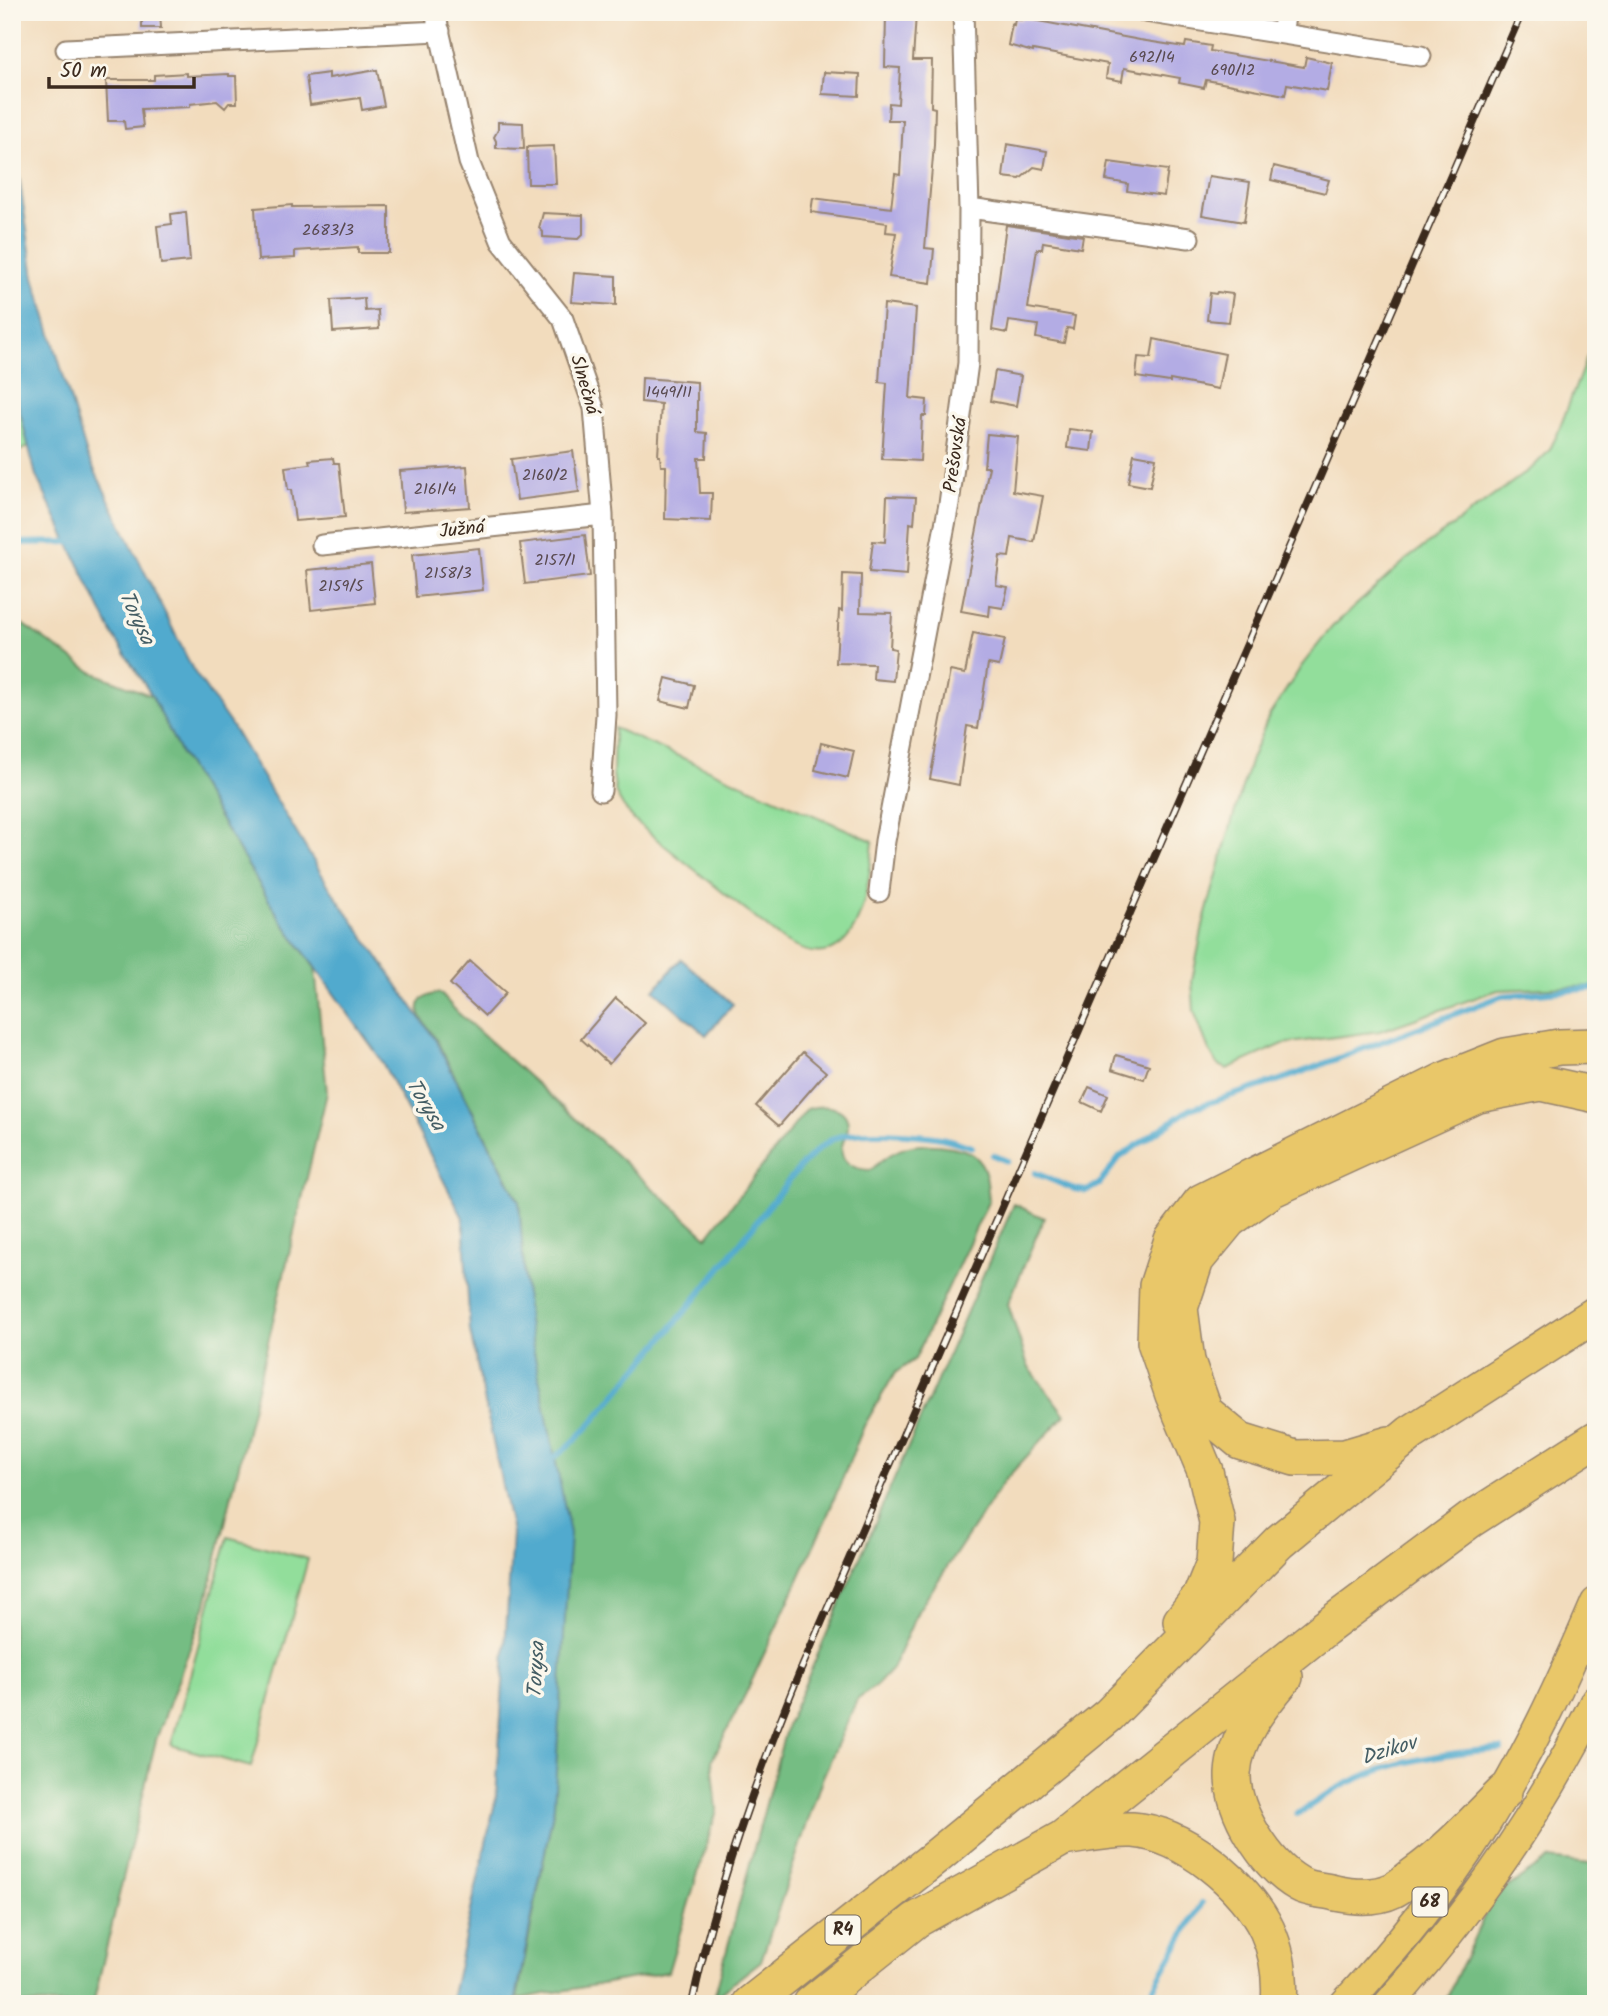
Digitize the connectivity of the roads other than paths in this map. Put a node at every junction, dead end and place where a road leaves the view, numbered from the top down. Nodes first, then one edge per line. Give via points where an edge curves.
1 (963, 12) edge
2 (1145, 12) edge
3 (1286, 12) edge
4 (437, 22) edge
5 (1282, 33) junction
6 (66, 49) dead end
7 (1421, 57) dead end
8 (970, 208) junction
9 (1189, 238) dead end
10 (603, 515) junction
11 (322, 545) dead end
12 (601, 791) dead end
13 (879, 892) dead end
14 (1596, 1046) edge
15 (1596, 1095) edge
16 (1596, 1314) edge
17 (1411, 1433) junction
18 (1586, 1445) edge
19 (1596, 1603) edge
20 (1324, 1629) junction
21 (1592, 1708) edge
22 (1109, 1715) junction
23 (1504, 1791) junction
24 (1063, 1838) junction
25 (750, 2004) edge
26 (811, 2004) edge
27 (1279, 2004) edge
28 (1345, 2004) edge
29 (1389, 2004) edge

1 - 8 street, Prešovská
2 - 5 street
3 - 5 street
4 - 6 street
4 - 10 street, Slnečná via 469,162 501,240 563,319 594,408
5 - 7 street
8 - 9 street
8 - 13 street, Prešovská via 968,363 949,504
10 - 11 street, Južná
10 - 12 street, Slnečná via 606,715
14 - 22 highway via 1506,1056 1447,1079 1201,1202 1172,1240 1157,1286 1155,1342 1205,1471 1217,1522 1214,1563 1201,1595
15 - 17 highway via 1541,1083 1478,1096 1273,1189 1228,1220 1196,1260 1180,1308 1187,1361 1205,1412 1232,1434 1241,1441 1308,1458 1345,1457
16 - 17 highway
17 - 22 highway via 1279,1542
18 - 20 highway via 1470,1520
19 - 23 main road, 68 via 1547,1713
20 - 23 highway via 1264,1703 1237,1752 1233,1776 1246,1822 1278,1868 1301,1885 1348,1896 1392,1890 1443,1854
20 - 24 highway
21 - 29 main road, 68 via 1546,1791 1488,1879
22 - 25 highway, R4
23 - 28 main road, 68 via 1458,1865
24 - 26 highway, R4 via 916,1920
24 - 27 highway via 1132,1830 1159,1835 1185,1845 1223,1874 1266,1928 1281,1979

